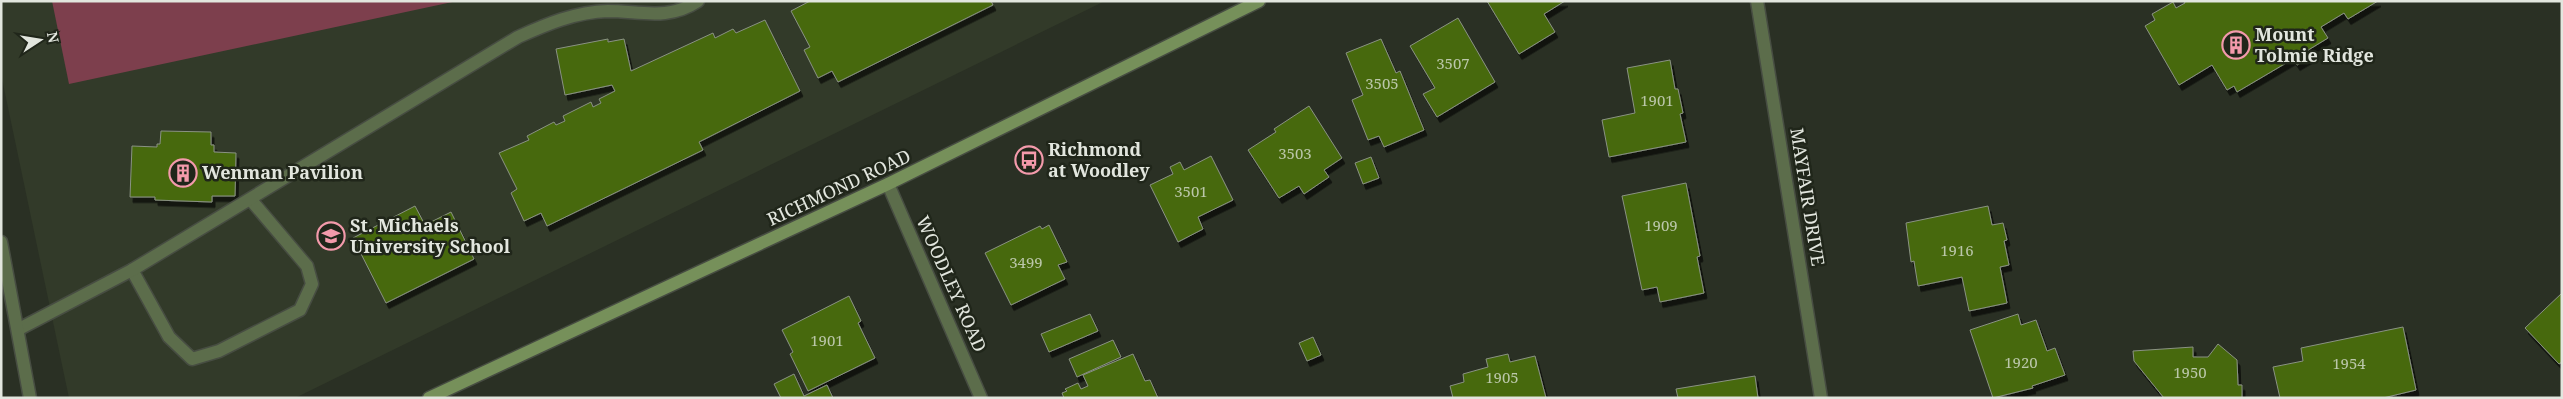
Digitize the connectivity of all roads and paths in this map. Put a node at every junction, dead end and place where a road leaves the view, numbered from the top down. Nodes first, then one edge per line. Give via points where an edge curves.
1 (698, 1) edge
2 (1259, 1) edge
3 (1757, 1) edge
4 (888, 184) junction
5 (251, 200) junction
6 (1, 242) edge
7 (132, 270) junction
8 (19, 329) junction
9 (30, 398) edge
10 (429, 398) edge
11 (981, 398) edge
12 (1821, 398) edge

1 - 5 street via 672,14 607,12 578,15 547,24 518,37
2 - 4 main road, RICHMOND ROAD
3 - 12 street, MAYFAIR DRIVE
4 - 10 main road, RICHMOND ROAD
4 - 11 street, WOODLEY ROAD
5 - 7 street
5 - 7 street via 307,266 312,284 300,310 219,351 192,359 169,337
6 - 8 street
7 - 8 street
8 - 9 street

